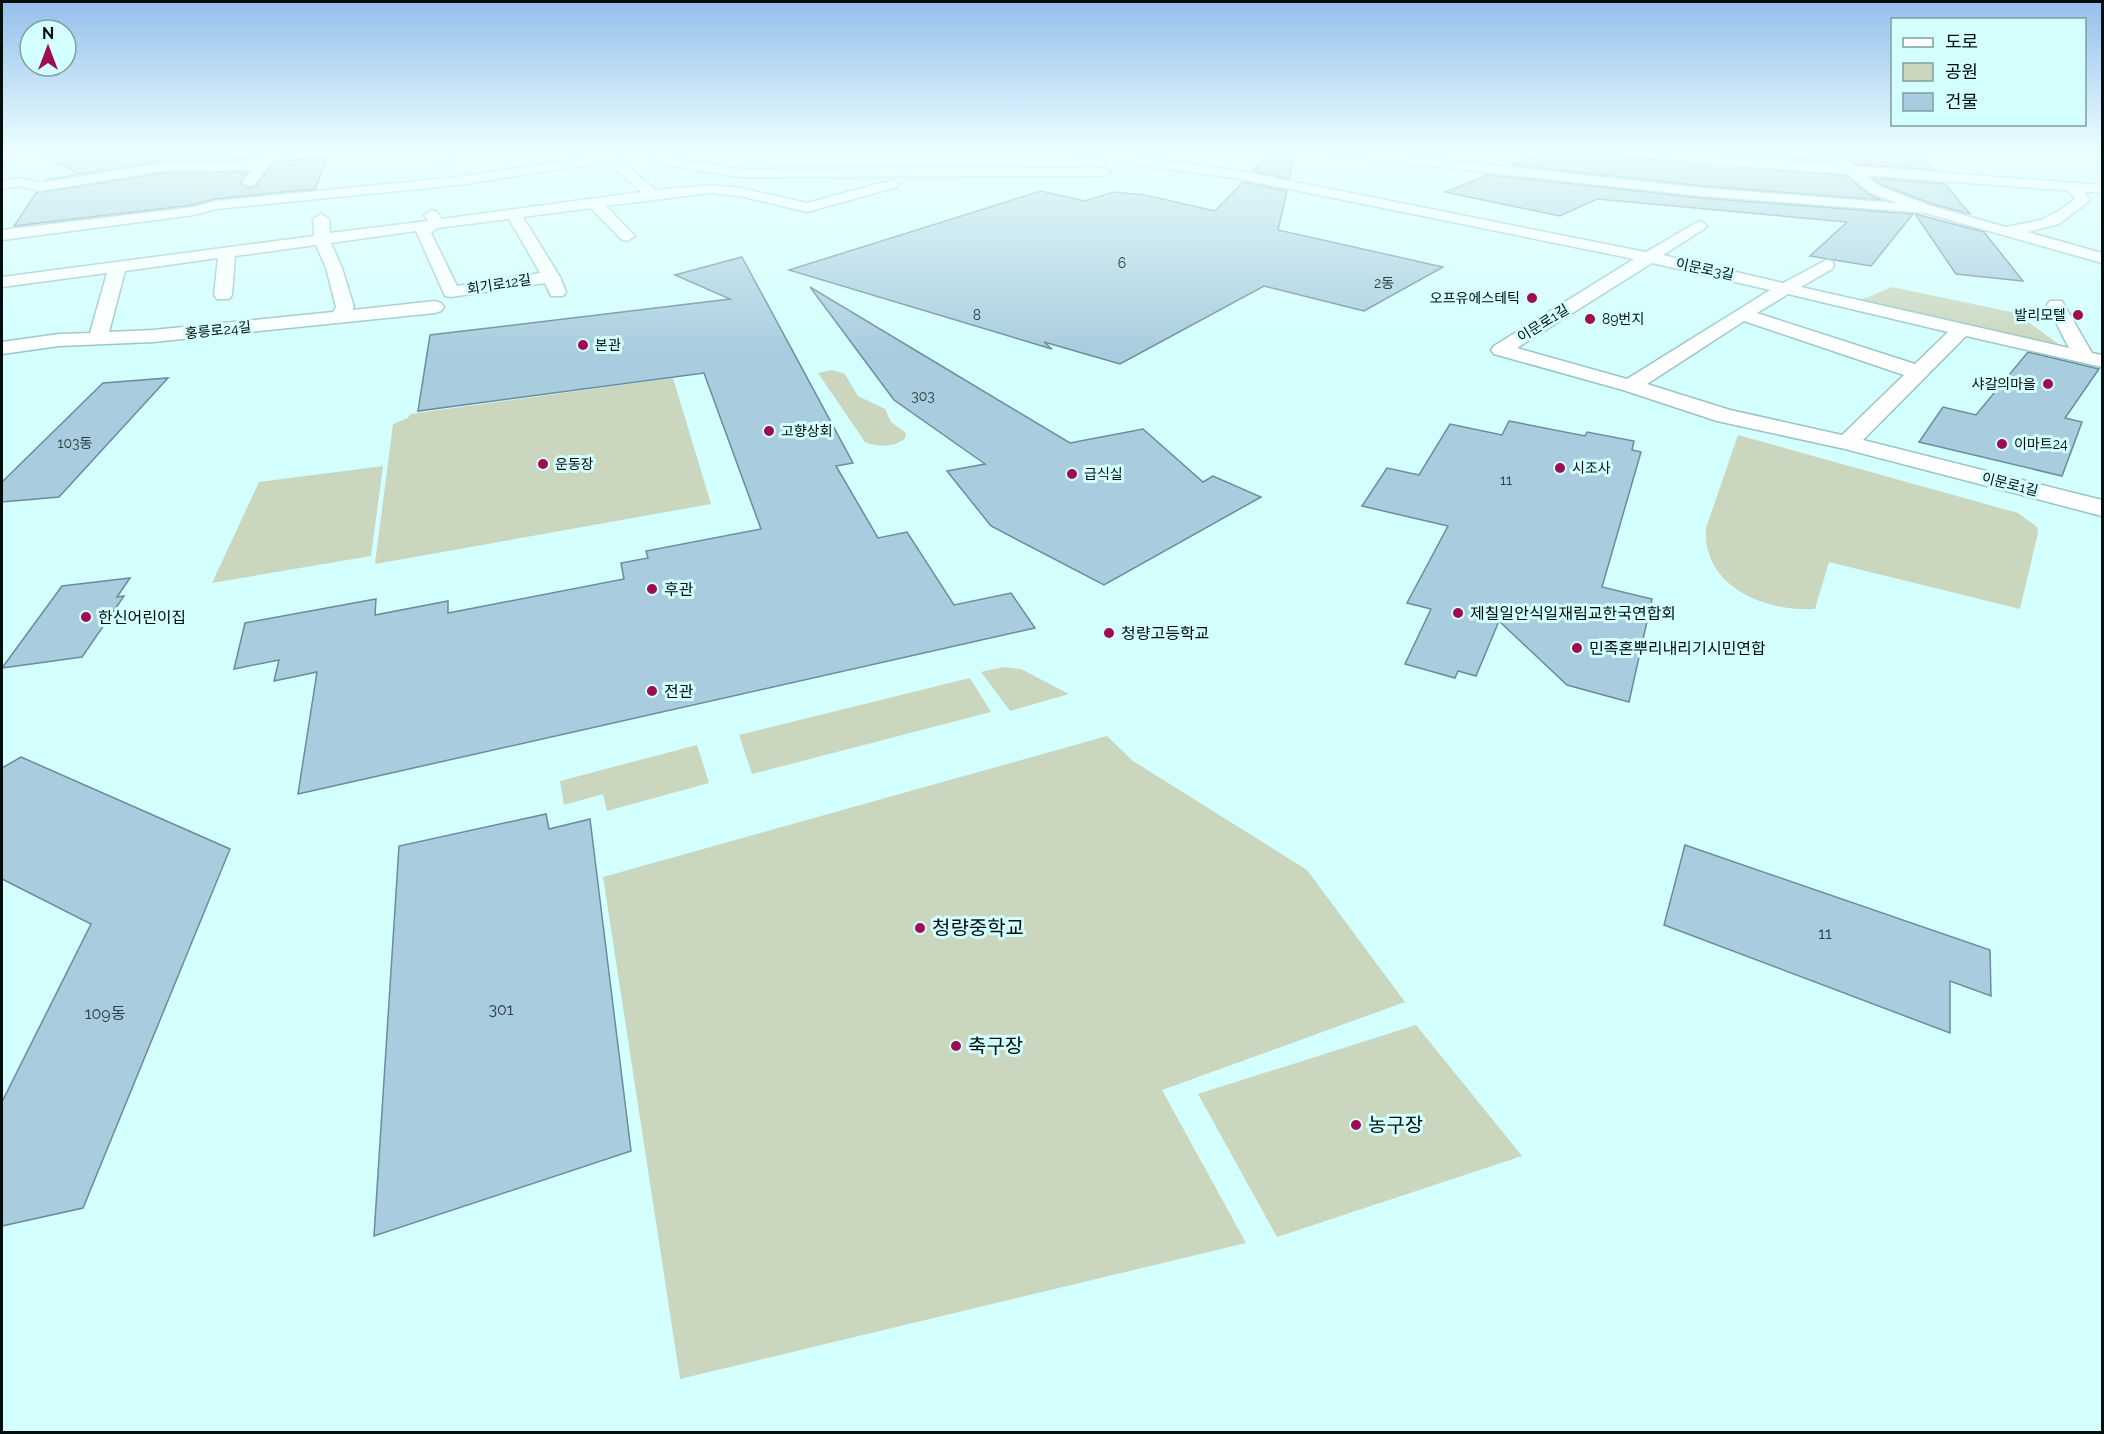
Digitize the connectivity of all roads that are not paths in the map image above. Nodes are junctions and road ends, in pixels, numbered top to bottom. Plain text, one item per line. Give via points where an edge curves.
1 (139, 218) edge
2 (192, 218) edge
3 (321, 218) edge
4 (434, 218) edge
5 (491, 218) edge
6 (515, 218) edge
7 (609, 218) edge
8 (1454, 218) edge
9 (1958, 218) edge
10 (2058, 218) edge
11 (431, 226) junction
12 (1699, 226) dead end
13 (2008, 232) junction
14 (2, 235) edge
15 (627, 236) dead end
16 (322, 240) junction
17 (227, 253) junction
18 (1648, 257) junction
19 (2103, 258) edge
20 (179, 259) junction
21 (1826, 265) dead end
22 (117, 267) junction
23 (2, 283) edge
24 (1787, 288) junction
25 (2056, 304) dead end
26 (435, 307) dead end
27 (221, 312) junction
28 (1742, 314) junction
29 (339, 318) junction
30 (1963, 328) junction
31 (98, 339) junction
32 (2, 348) edge
33 (2093, 358) edge
34 (1917, 372) junction
35 (1630, 386) junction
36 (1847, 443) junction
37 (2103, 508) edge

1 - 14 street
2 - 20 street
3 - 16 street
4 - 11 street, 회기로12길 via 436,222
5 - 11 street
6 - 11 street, 회기로12길 via 554,284 451,292 423,232
7 - 15 street
8 - 18 street, 이문로3길
9 - 13 street
10 - 13 street
11 - 16 street
12 - 18 street, 이문로1길
13 - 19 street
16 - 17 street
16 - 29 street via 345,308
17 - 20 street
17 - 27 street
18 - 24 street, 이문로3길
18 - 35 street, 이문로1길 via 1501,350
20 - 22 street
21 - 24 street
22 - 23 street
22 - 31 street
24 - 28 street
24 - 30 street, 이문로3길
25 - 33 street
26 - 29 street, 홍릉로24길
27 - 29 street, 홍릉로24길
27 - 31 street, 홍릉로24길
28 - 34 street
28 - 35 street
30 - 33 street, 이문로3길
30 - 34 street
31 - 32 street, 홍릉로24길
34 - 36 street
35 - 36 street, 이문로1길 via 1725,416
36 - 37 street, 이문로1길

